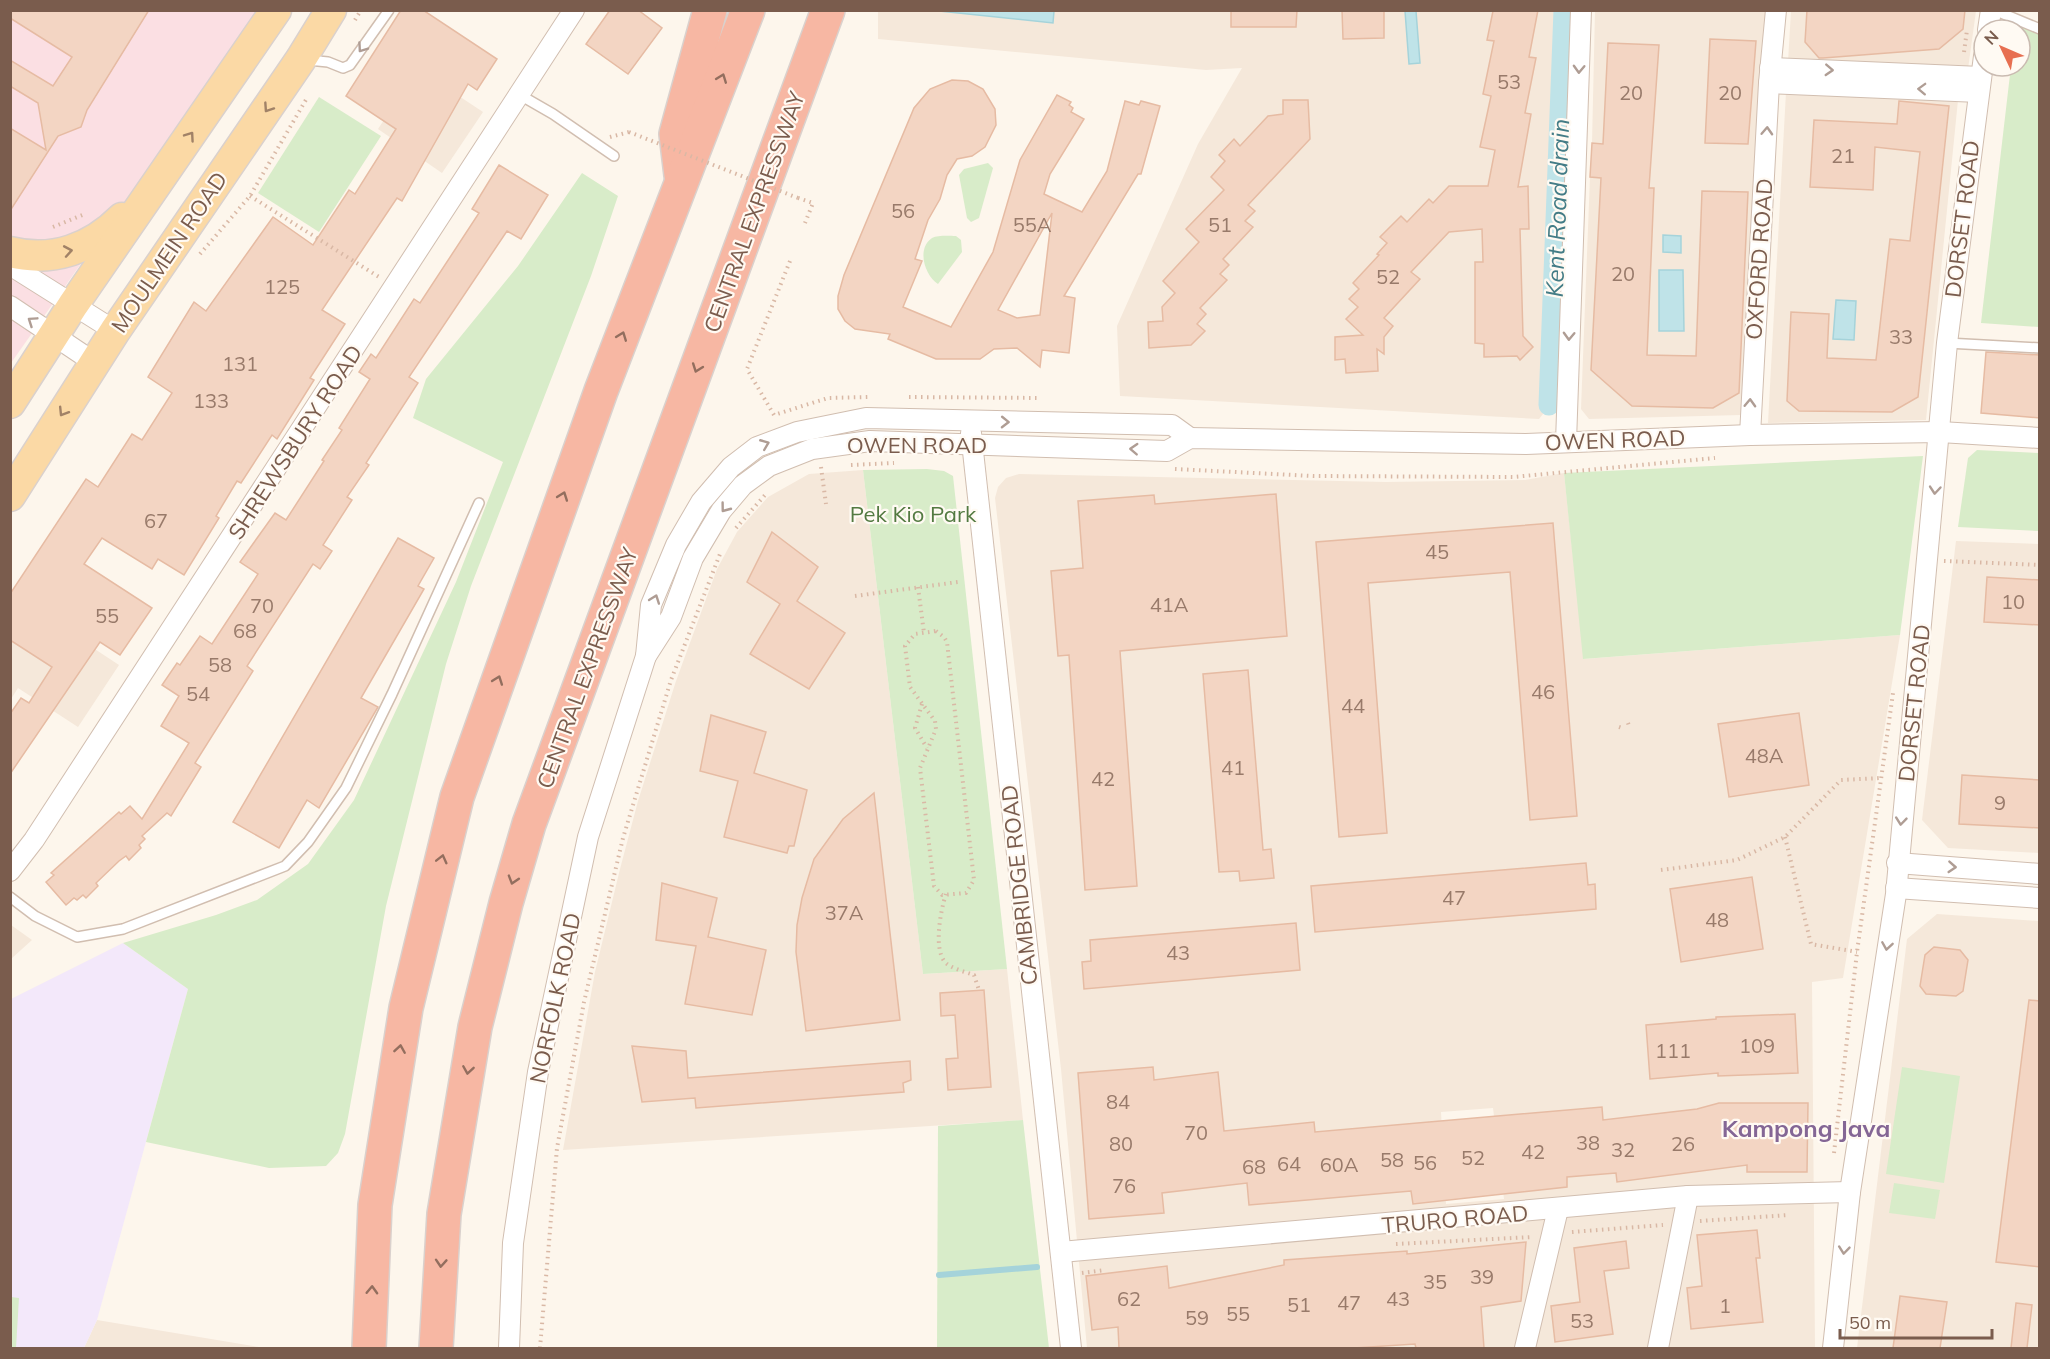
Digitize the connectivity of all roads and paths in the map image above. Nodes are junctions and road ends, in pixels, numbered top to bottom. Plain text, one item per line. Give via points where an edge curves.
1 (276, 10) edge
2 (331, 10) edge
3 (389, 10) edge
4 (574, 10) edge
5 (710, 10) edge
6 (748, 10) edge
7 (828, 10) edge
8 (847, 10) edge
9 (1581, 10) edge
10 (1776, 10) edge
11 (1992, 10) edge
12 (2040, 29) edge
13 (314, 61) junction
14 (1770, 75) junction
15 (1981, 78) edge
16 (1980, 84) junction
17 (520, 95) junction
18 (629, 132) dead end
19 (781, 140) junction
20 (614, 156) dead end
21 (681, 180) junction
22 (157, 184) junction
23 (95, 210) dead end
24 (805, 223) dead end
25 (49, 229) dead end
26 (10, 252) edge
27 (790, 261) dead end
28 (10, 265) edge
29 (394, 286) junction
30 (73, 305) junction
31 (10, 306) edge
32 (115, 331) junction
33 (54, 335) junction
34 (1947, 343) junction
35 (2040, 348) edge
36 (95, 363) junction
37 (876, 397) dead end
38 (905, 398) dead end
39 (1041, 398) dead end
40 (10, 404) edge
41 (969, 422) junction
42 (1940, 432) junction
43 (1750, 435) junction
44 (1190, 438) junction
45 (2040, 438) edge
46 (1566, 442) junction
47 (972, 444) junction
48 (1716, 458) dead end
49 (903, 463) dead end
50 (832, 466) dead end
51 (844, 466) dead end
52 (821, 467) junction
53 (1174, 468) dead end
54 (810, 470) dead end
55 (769, 490) dead end
56 (10, 496) edge
57 (479, 503) dead end
58 (826, 504) dead end
59 (733, 531) dead end
60 (722, 549) dead end
61 (1943, 561) dead end
62 (2040, 565) edge
63 (958, 582) dead end
64 (918, 587) junction
65 (855, 596) dead end
66 (924, 633) junction
67 (646, 656) junction
68 (922, 704) junction
69 (928, 748) junction
70 (1882, 768) dead end
71 (1881, 778) junction
72 (1785, 837) junction
73 (1898, 863) junction
74 (1661, 870) dead end
75 (10, 871) edge
76 (2040, 874) edge
77 (1896, 888) junction
78 (946, 894) junction
79 (10, 897) edge
80 (2040, 898) edge
81 (1857, 952) junction
82 (979, 990) dead end
83 (1834, 1146) dead end
84 (1850, 1192) junction
85 (1688, 1196) junction
86 (1558, 1209) junction
87 (1796, 1215) dead end
88 (1683, 1222) junction
89 (1551, 1236) junction
90 (1385, 1245) dead end
91 (1061, 1252) junction
92 (1117, 1268) dead end
93 (1082, 1273) dead end
94 (369, 1348) edge
95 (436, 1348) edge
96 (509, 1348) edge
97 (540, 1348) edge
98 (1071, 1348) edge
99 (1525, 1348) edge
100 (1658, 1348) edge
101 (1833, 1348) edge

22 -> 1 main road
2 - 13 main road, MOULMEIN ROAD
3 -> 13 lane via 350,65 343,68
4 - 17 street, SHREWSBURY ROAD
5 - 21 highway via 676,134
21 -> 6 highway
7 - 19 highway, CENTRAL EXPRESSWAY
8 - 19 highway via 805,114
9 -> 46 street
10 - 14 street, OXFORD ROAD
11 - 12 lane
13 - 29 path via 250,196
13 -> 32 main road, MOULMEIN ROAD
14 - 16 street
43 -> 14 street, OXFORD ROAD
15 - 16 street, DORSET ROAD
16 - 34 street, DORSET ROAD
17 - 20 lane
17 - 29 street, SHREWSBURY ROAD
18 - 24 path, bridge via 813,203
19 -> 95 highway, CENTRAL EXPRESSWAY via 533,813 506,903 475,1027 444,1214
94 -> 21 highway via 375,1205 406,1008 457,797 601,391
26 -> 22 main road via 75,251 108,232
22 - 30 main road
23 - 25 path
27 - 37 path via 747,369 774,414 828,398
28 - 30 street
29 - 75 street, SHREWSBURY ROAD via 197,592
30 - 32 street
30 - 33 main road
33 -> 31 street
32 - 36 main road, MOULMEIN ROAD
33 - 36 street
33 - 40 main road
34 - 35 lane
34 - 42 street, DORSET ROAD
36 -> 56 main road, MOULMEIN ROAD
38 - 39 path
41 -> 44 street, OWEN ROAD via 1172,425
41 - 47 street, CAMBRIDGE ROAD
67 -> 41 street, OWEN ROAD via 651,605 676,545 701,502 731,467 757,447 797,432 866,418
42 - 43 street, OWEN ROAD
42 - 45 street, OWEN ROAD
42 -> 73 street, DORSET ROAD
43 - 46 street, OWEN ROAD
44 - 46 street, OWEN ROAD
44 -> 47 street, OWEN ROAD via 1167,451
47 -> 67 street, OWEN ROAD via 870,441 812,449 769,466 743,485 721,512 693,558 671,617
47 - 91 street, CAMBRIDGE ROAD
48 - 53 path via 1513,477 1313,476
49 - 51 path
50 - 52 path
52 - 54 path
52 - 58 path
55 - 59 path
57 - 79 lane via 346,788 308,842 285,866 123,929 77,937 35,916
60 - 97 path via 671,680 623,838 584,1002 557,1148
61 - 62 path
63 - 64 path
64 - 65 path
64 - 66 path
66 - 68 path via 911,636 906,646 910,687
66 - 78 path via 940,633 947,642 974,880 966,893
67 - 96 street, NORFOLK ROAD via 588,837 538,1072 513,1244
68 - 69 path via 915,728
68 - 69 path via 935,721
69 - 78 path via 920,768 933,886
70 - 71 path
71 - 72 path via 1841,780
71 - 81 path
72 - 74 path via 1737,860
72 - 81 path via 1811,944
73 -> 76 street
73 - 77 street, DORSET ROAD
77 - 80 street
77 -> 84 street, DORSET ROAD
78 - 82 path via 938,921 942,958 974,975
81 - 83 path
84 - 85 street, TRURO ROAD
84 -> 101 street, DORSET ROAD
85 - 86 street, TRURO ROAD
85 - 88 street
86 - 89 street
86 - 91 street, TRURO ROAD
87 - 88 path
88 - 89 path
88 - 100 street
89 - 90 path
89 - 99 street
91 - 98 street, CAMBRIDGE ROAD
92 - 93 path

